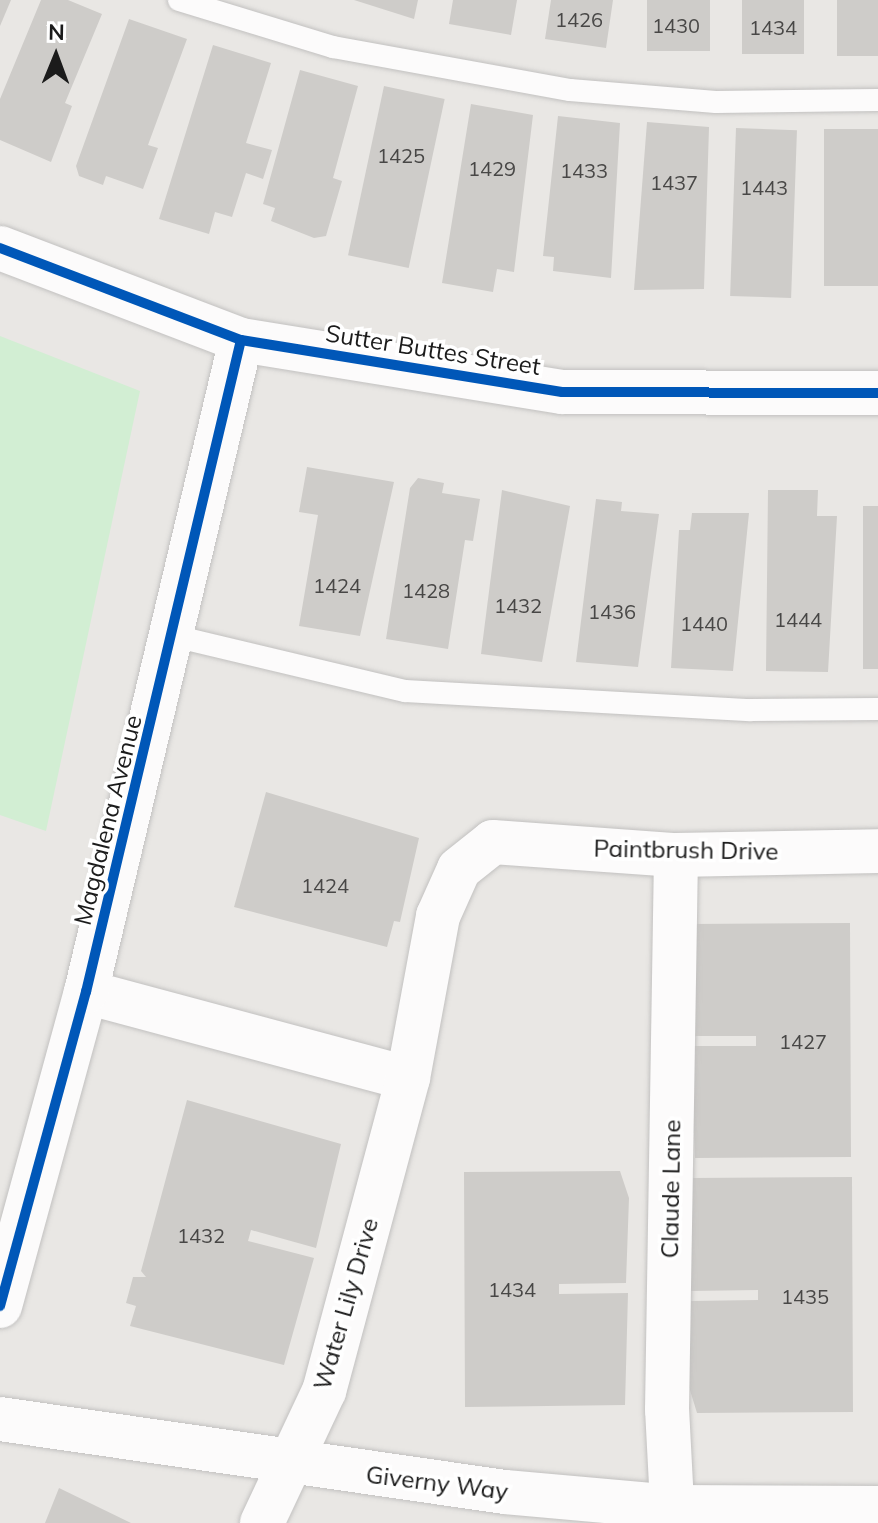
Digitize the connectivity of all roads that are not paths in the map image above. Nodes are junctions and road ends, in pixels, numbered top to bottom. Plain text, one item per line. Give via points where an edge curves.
1 (179, 0) edge
2 (878, 100) edge
3 (0, 248) edge
4 (241, 340) junction
5 (878, 393) edge
6 (174, 636) junction
7 (878, 709) edge
8 (493, 842) joint
9 (878, 851) edge
10 (676, 855) junction
11 (86, 992) junction
12 (408, 1078) junction
13 (0, 1306) edge
14 (0, 1419) edge
15 (288, 1465) junction
16 (878, 1508) edge
17 (673, 1515) edge
18 (262, 1523) edge

1 - 2 lane via 333,47 570,90 716,102
3 - 4 street, Sutter Buttes Street
4 - 5 street, Sutter Buttes Street via 562,392
4 - 6 street, Magdalena Avenue
6 - 7 lane via 405,691 750,710
6 - 11 street, Magdalena Avenue
8 - 10 street, Paintbrush Drive
8 - 12 street, Water Lily Drive via 459,869 438,916
9 - 10 street, Paintbrush Drive
10 - 17 street, Claude Lane via 667,1410
11 - 12 street
11 - 13 street, Magdalena Avenue
12 - 15 street, Water Lily Drive via 324,1391
14 - 15 street, Giverny Way
15 - 17 street, Giverny Way
15 - 18 street, Water Lily Drive
16 - 17 street, Giverny Way

